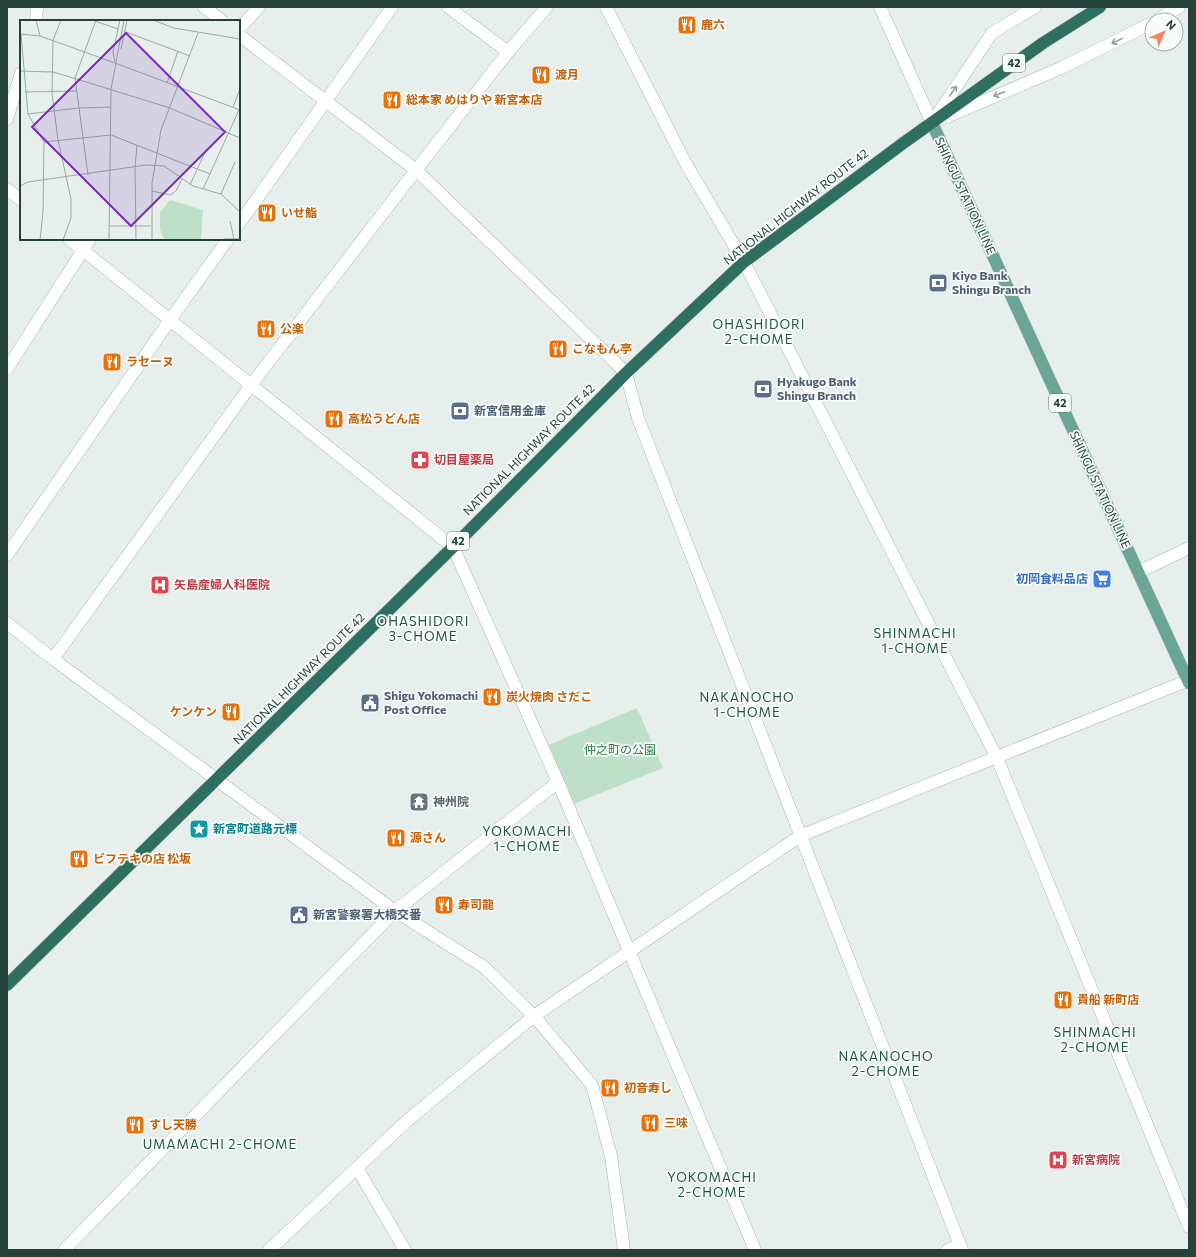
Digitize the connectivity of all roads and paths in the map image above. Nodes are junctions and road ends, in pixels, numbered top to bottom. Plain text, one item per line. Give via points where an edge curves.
1 (37, 7) edge
2 (204, 7) edge
3 (259, 7) edge
4 (392, 7) edge
5 (448, 7) edge
6 (547, 7) edge
7 (606, 7) edge
8 (880, 7) edge
9 (1035, 7) edge
10 (1100, 7) edge
11 (36, 20) edge
12 (221, 20) edge
13 (1144, 27) edge
14 (240, 28) edge
15 (240, 36) edge
16 (508, 52) junction
17 (20, 76) edge
18 (326, 101) junction
19 (7, 119) edge
20 (932, 123) junction
21 (416, 170) junction
22 (7, 189) edge
23 (20, 199) edge
24 (240, 223) edge
25 (70, 240) edge
26 (89, 240) edge
27 (227, 240) edge
28 (82, 249) junction
29 (744, 262) junction
30 (170, 320) junction
31 (7, 369) edge
32 (626, 373) junction
33 (252, 385) junction
34 (453, 547) junction
35 (1189, 548) edge
36 (7, 555) edge
37 (1138, 572) junction
38 (7, 623) edge
39 (53, 659) junction
40 (1189, 681) edge
41 (997, 758) junction
42 (217, 780) junction
43 (558, 782) junction
44 (800, 836) junction
45 (395, 911) junction
46 (628, 951) junction
47 (7, 985) edge
48 (534, 1016) junction
49 (357, 1168) junction
50 (1189, 1227) edge
51 (961, 1248) edge
52 (64, 1250) edge
53 (269, 1250) edge
54 (405, 1250) edge
55 (624, 1250) edge
56 (755, 1250) edge
57 (948, 1250) edge

1 - 11 street
2 - 12 street
3 - 14 street
4 - 18 street
5 - 16 street
6 - 16 street
7 - 29 street via 686,164
8 - 20 street
20 -> 9 street via 992,33
10 - 20 highway, NATIONAL HIGHWAY ROUTE 42 / 42 via 1043,43
13 -> 20 street via 1061,68
15 - 18 street
16 - 21 street
17 - 19 street
18 - 21 street
18 - 24 street
20 - 29 highway, NATIONAL HIGHWAY ROUTE 42 / 42
20 - 37 main road, SHINGU STATION LINE / 42
21 - 32 street
21 - 33 street
22 - 23 street
25 - 28 street
26 - 28 street
27 - 30 street
28 - 30 street
28 - 31 street
29 - 32 highway, NATIONAL HIGHWAY ROUTE 42 / 42
29 - 41 street
30 - 33 street
30 - 36 street
32 - 34 highway, NATIONAL HIGHWAY ROUTE 42 / 42
32 - 44 street via 638,418
33 - 34 street
33 - 39 street
34 - 42 highway, NATIONAL HIGHWAY ROUTE 42 / 42
34 - 43 street
35 - 37 street
37 - 40 main road, SHINGU STATION LINE / 42
38 - 39 street
39 - 42 street
40 - 41 street
41 - 44 street
41 - 50 street
42 - 45 street
42 - 47 highway, NATIONAL HIGHWAY ROUTE 42 / 42
43 - 45 street
43 - 46 street
44 - 46 street
44 - 51 street
45 - 48 street via 484,967
45 - 52 street
46 - 48 street
46 - 56 street
48 - 49 street via 408,1120
48 - 55 street via 592,1085 611,1156
49 - 53 street
49 - 54 street
51 - 57 street

